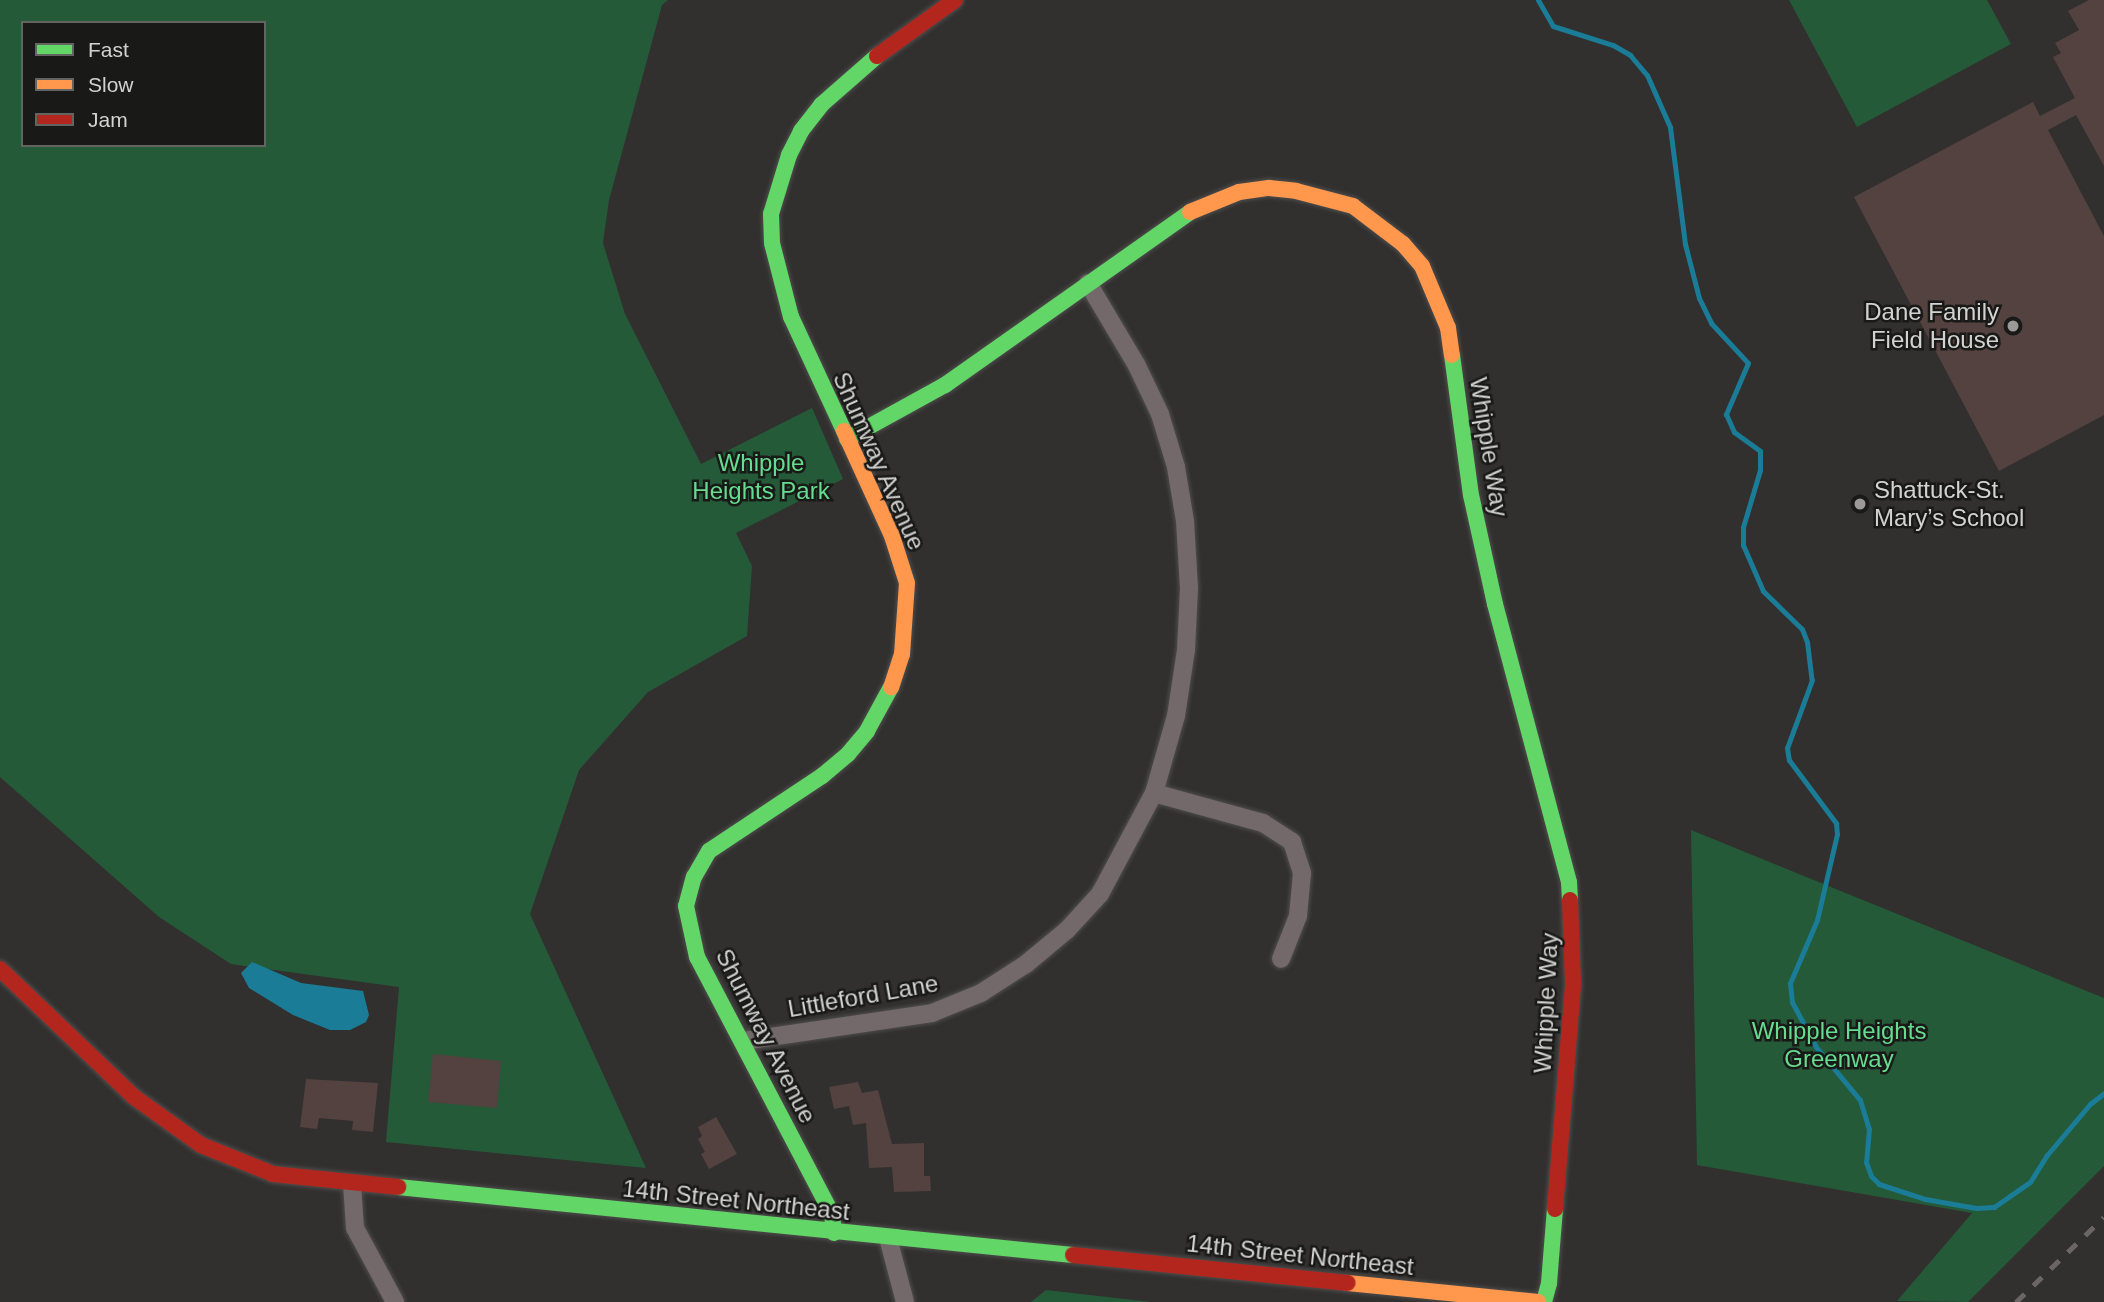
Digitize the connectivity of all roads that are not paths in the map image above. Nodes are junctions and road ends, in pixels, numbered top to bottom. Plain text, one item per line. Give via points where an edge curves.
1 (956, 0) edge
2 (1088, 283) junction
3 (847, 439) junction
4 (1154, 793) junction
5 (1281, 960) dead end
6 (0, 969) edge
7 (743, 1041) junction
8 (352, 1184) junction
9 (834, 1233) junction
10 (888, 1238) junction
11 (395, 1302) edge
12 (905, 1302) edge
13 (1538, 1302) edge
14 (1544, 1302) edge

1 - 3 street, Shumway Avenue via 878,55 821,105 801,131 778,185 771,214 780,277 791,317
2 - 3 street, Whipple Way via 944,385
2 - 4 street, Littleford Lane via 1160,414 1176,467 1185,522 1186,650 1176,716
2 - 14 street, Whipple Way via 1181,215 1221,197 1269,188 1330,197 1353,206 1404,244 1437,296 1448,328 1471,495 1495,604 1569,882 1573,983
3 - 7 street, Shumway Avenue via 892,536 906,583 902,654 880,709 848,754 822,776 724,838 709,851 694,877 686,906 697,957
4 - 5 street via 1263,823 1292,842 1302,873 1298,916
4 - 7 street, Littleford Lane via 1100,894 1067,930 981,993 932,1013
6 - 8 street, 14th Street Northeast via 134,1097 201,1145 273,1174
7 - 9 street, Shumway Avenue via 832,1214
8 - 9 street, 14th Street Northeast
8 - 11 street via 355,1228
9 - 10 street, 14th Street Northeast
10 - 12 street
10 - 13 street, 14th Street Northeast

